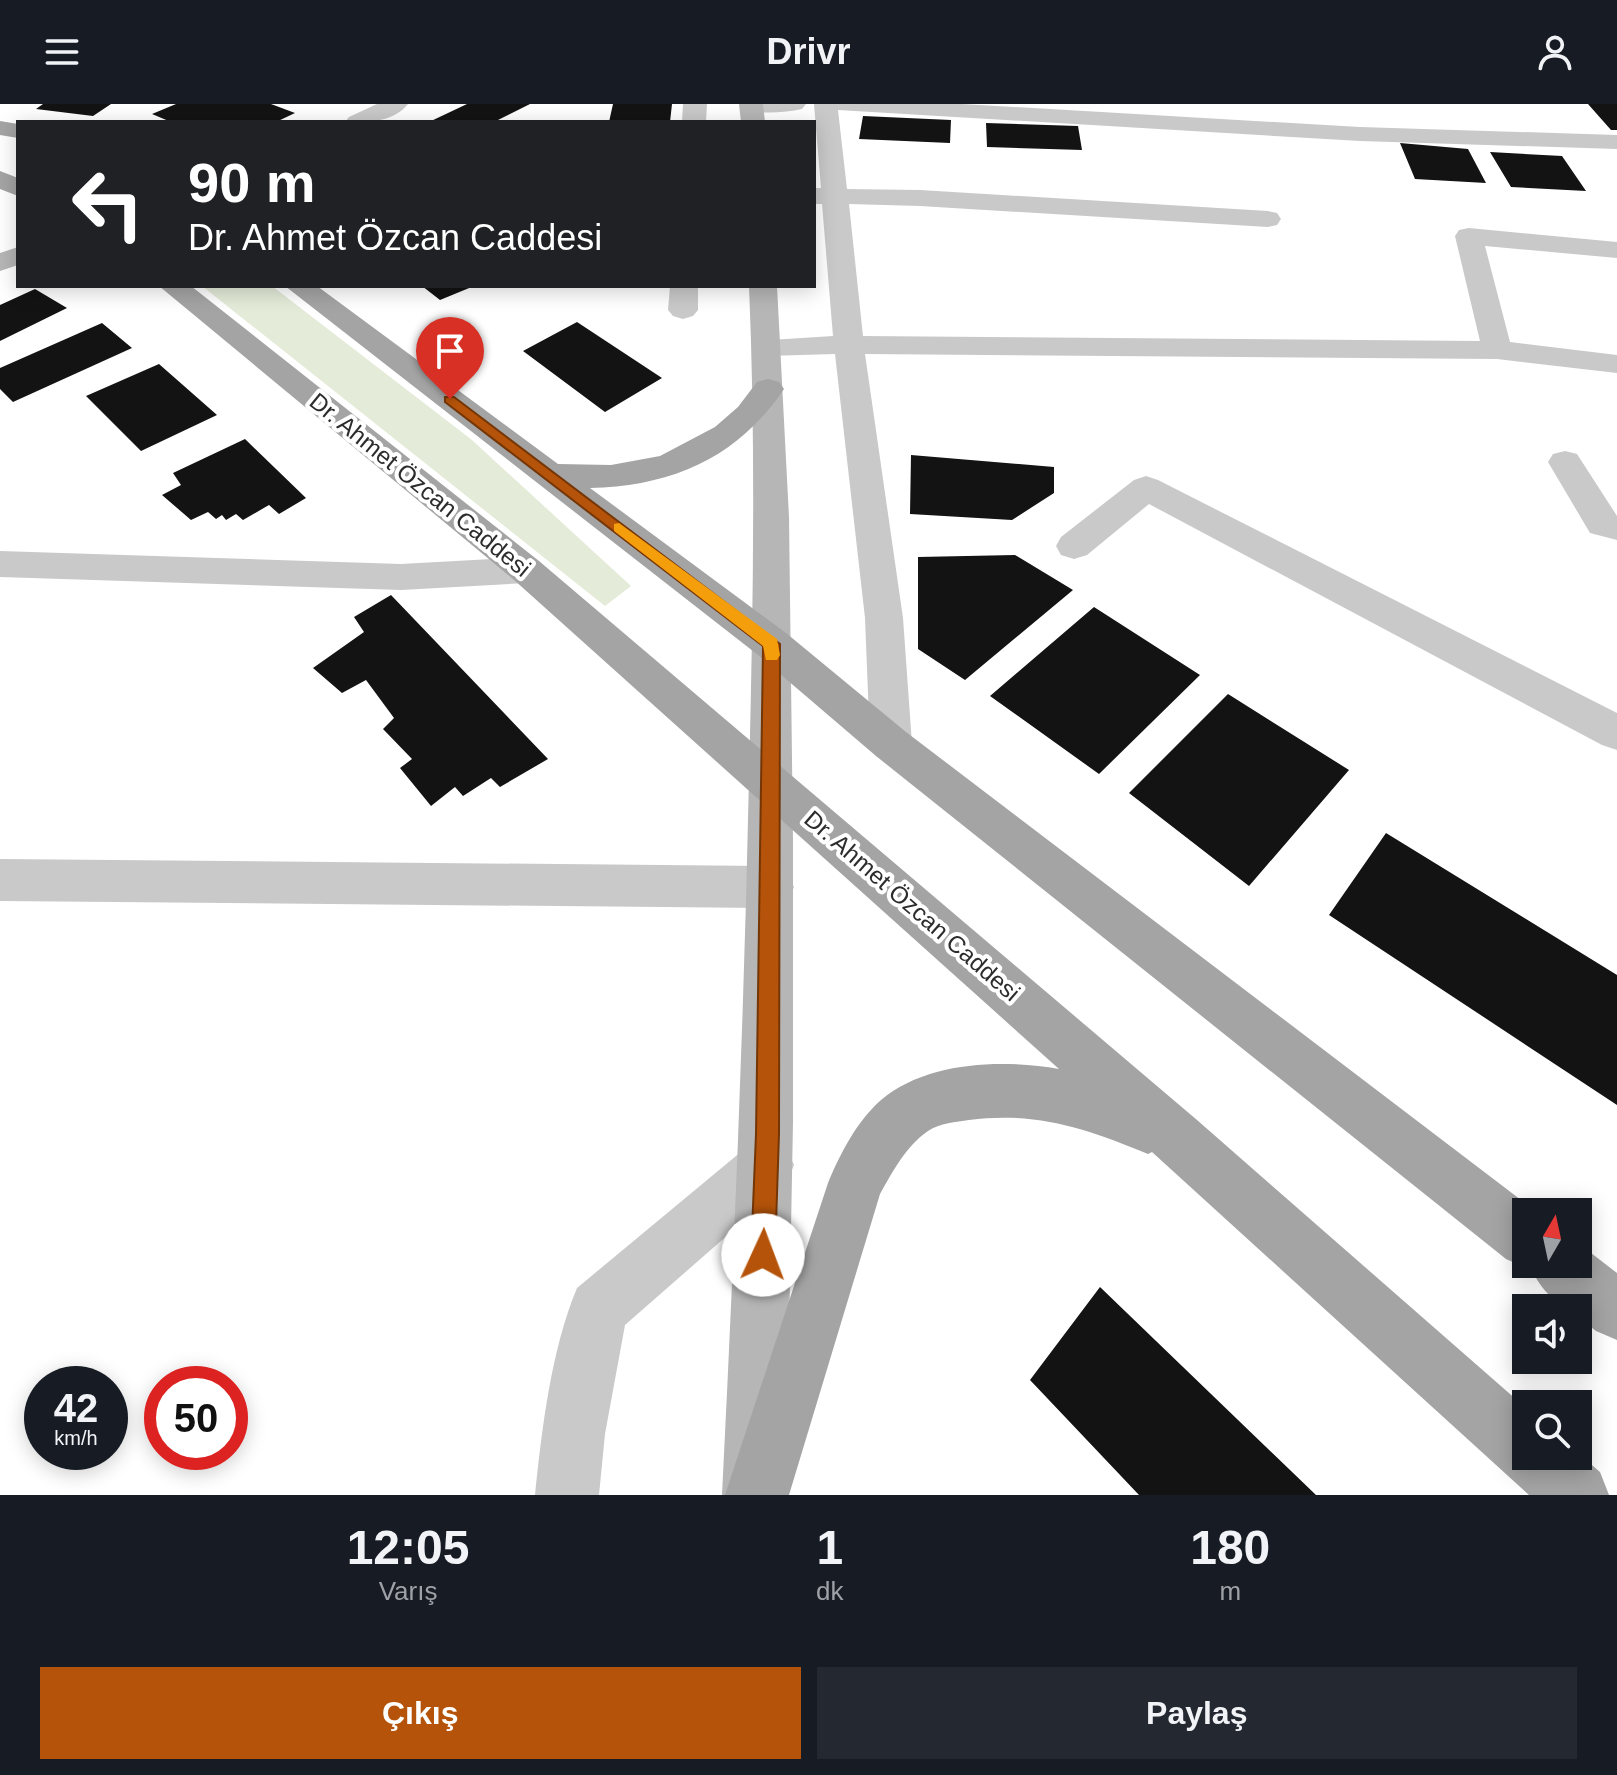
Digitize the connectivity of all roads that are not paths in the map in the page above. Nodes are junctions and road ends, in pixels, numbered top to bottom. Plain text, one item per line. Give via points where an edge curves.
1 (396, 104) edge
2 (794, 104) edge
3 (826, 104) edge
4 (841, 104) edge
5 (752, 110) edge
6 (361, 120) edge
7 (1617, 142) edge
8 (824, 196) edge
9 (1268, 219) dead end
10 (1617, 250) edge
11 (175, 288) edge
12 (302, 288) edge
13 (763, 288) edge
14 (849, 345) junction
15 (767, 347) junction
16 (1497, 350) junction
17 (1617, 364) edge
18 (768, 389) junction
19 (1565, 462) dead end
20 (550, 475) junction
21 (1617, 528) edge
22 (1074, 546) dead end
23 (0, 564) edge
24 (526, 570) junction
25 (772, 644) junction
26 (1617, 733) edge
27 (891, 744) junction
28 (771, 783) junction
29 (0, 880) edge
30 (771, 887) junction
31 (1178, 1139) junction
32 (767, 1165) junction
33 (1512, 1228) edge
34 (1576, 1278) edge
35 (1617, 1310) edge
36 (1512, 1437) edge
37 (1549, 1470) edge
38 (567, 1495) edge
39 (755, 1495) edge
40 (1577, 1495) edge

1 - 6 street
2 - 5 street
3 - 8 street
4 - 7 street via 1360,134
8 - 9 street
8 - 14 street
10 - 16 street via 1469,236
11 - 24 main road, Dr. Ahmet Özcan Caddesi
12 - 20 main road
13 - 15 main road
14 - 15 street
14 - 16 street
14 - 27 street via 884,618
15 - 18 main road
16 - 17 street
18 - 20 main road via 732,432 678,461 614,478
18 - 25 main road
19 - 21 street via 1603,524
20 - 25 main road
22 - 26 street via 1146,488
23 - 24 street via 401,577
24 - 28 main road, Dr. Ahmet Özcan Caddesi
25 - 27 main road
25 - 28 main road
27 - 33 main road
28 - 30 main road
28 - 31 main road, Dr. Ahmet Özcan Caddesi
29 - 30 street
30 - 32 main road
31 - 36 main road, Dr. Ahmet Özcan Caddesi
31 - 39 main road via 1104,1108 1041,1090 991,1089 911,1110 883,1138 856,1183
32 - 38 street via 598,1309 573,1434
32 - 39 main road
34 - 35 main road
37 - 40 main road

